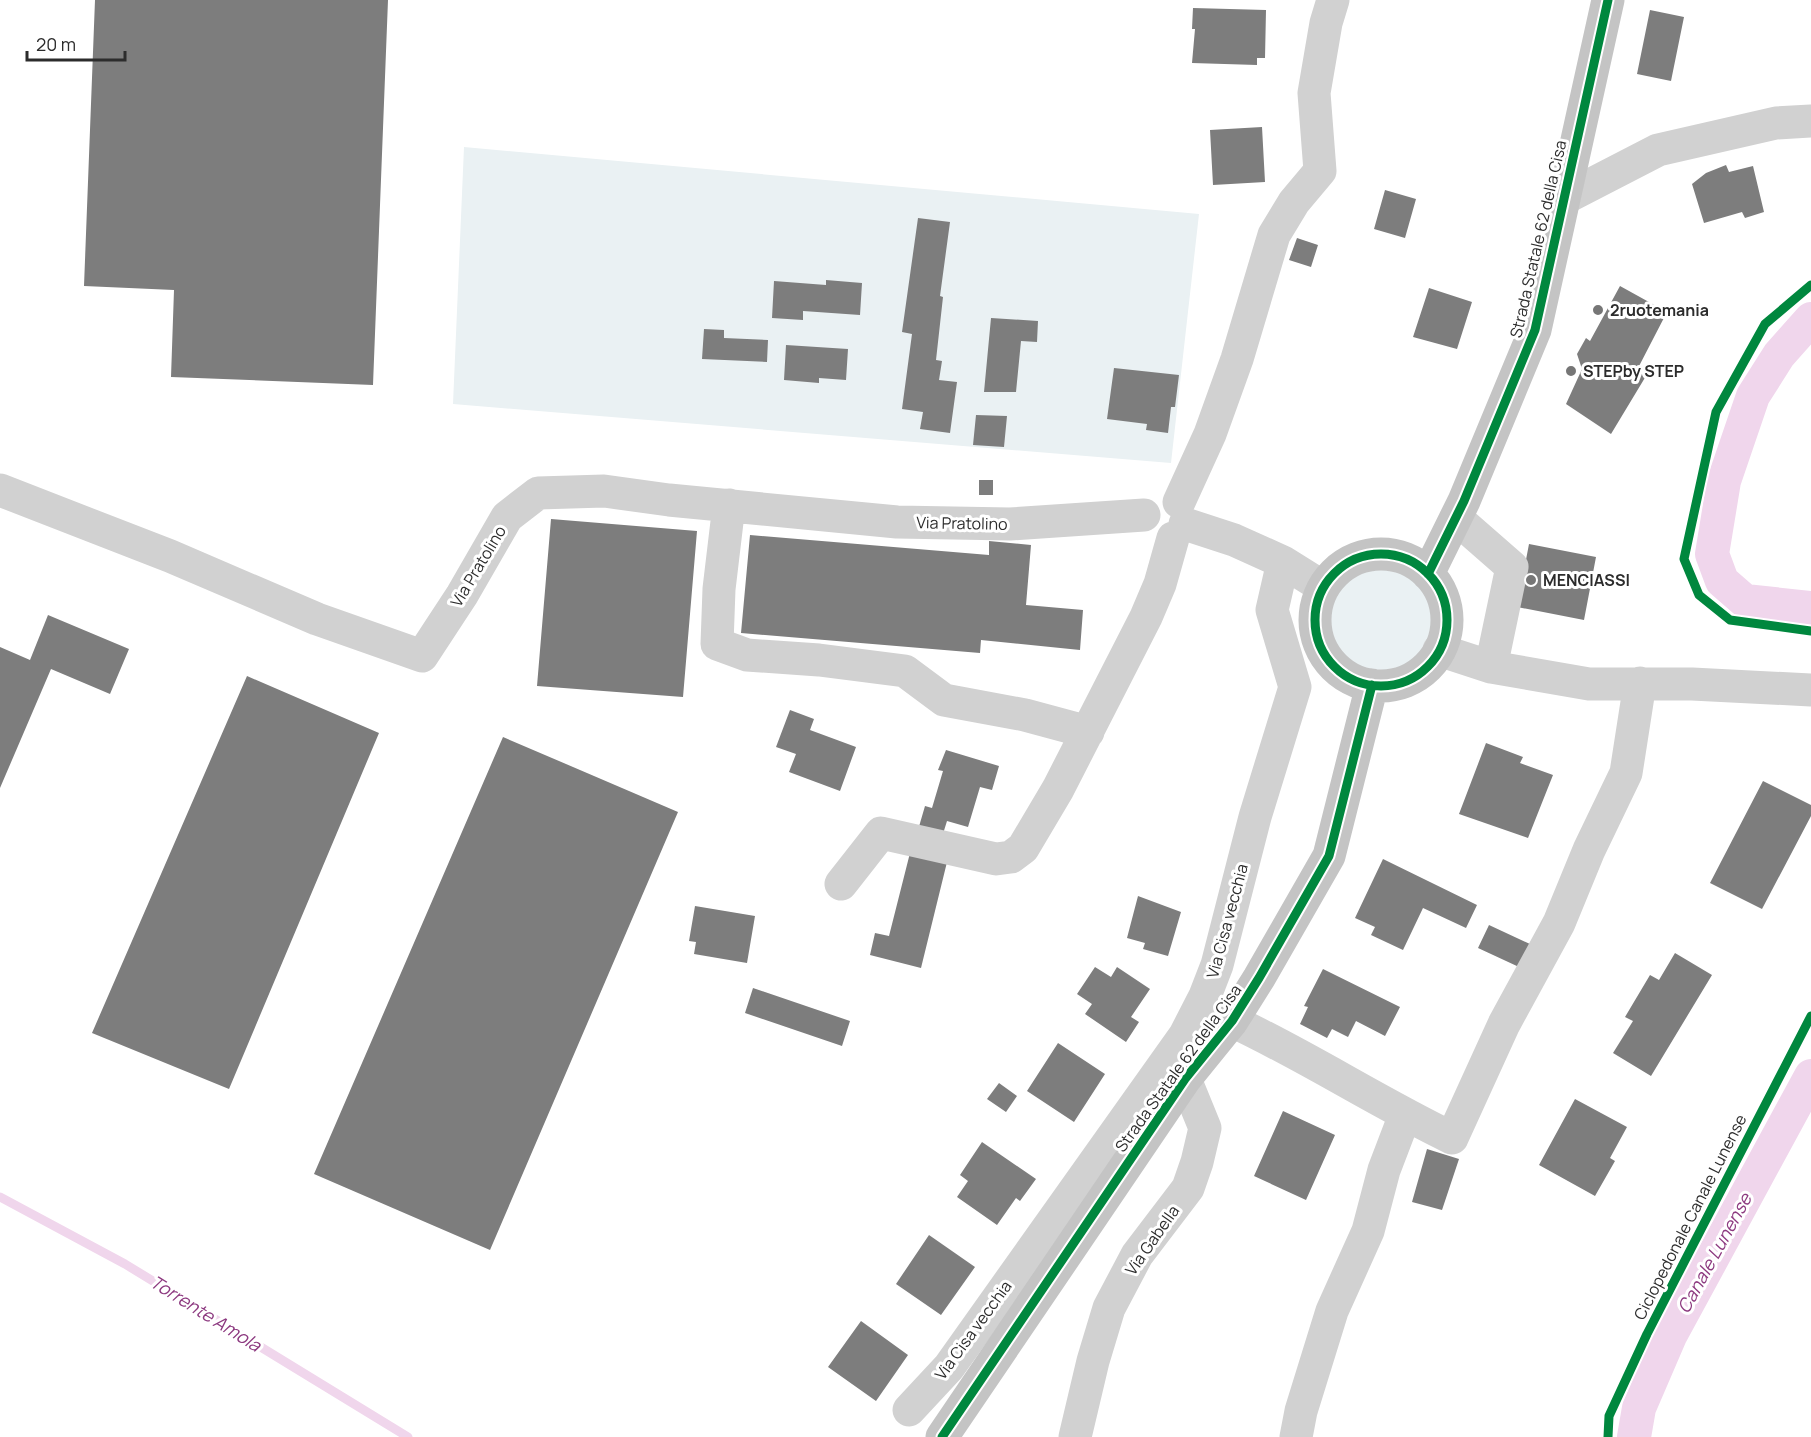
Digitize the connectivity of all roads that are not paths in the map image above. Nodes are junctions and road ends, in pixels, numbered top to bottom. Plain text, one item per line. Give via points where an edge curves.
1 (1333, 0) edge
2 (1608, 0) edge
3 (1811, 121) edge
4 (1564, 198) junction
5 (0, 490) edge
6 (729, 505) junction
7 (1456, 518) junction
8 (1179, 521) junction
9 (1283, 562) junction
10 (1428, 574) junction
11 (1323, 587) junction
12 (1439, 650) junction
13 (1491, 667) junction
14 (1640, 683) junction
15 (1372, 685) junction
16 (1811, 690) edge
17 (1088, 732) junction
18 (841, 884) dead end
19 (1232, 1021) junction
20 (1185, 1079) junction
21 (1405, 1115) junction
22 (909, 1410) dead end
23 (942, 1437) edge
24 (1075, 1437) edge
25 (1296, 1437) edge

1 - 8 street via 1314,93 1320,171 1294,202 1274,235 1237,359
2 - 4 main road, Strada Statale 62 della Cisa
3 - 4 street via 1776,123 1658,150
4 - 7 main road, Strada Statale 62 della Cisa via 1535,330
5 - 6 street, Via Pratolino via 170,556 316,619 422,656 507,517 538,493 604,491
6 - 8 street, Via Pratolino via 897,522 1010,524 1144,515 1152,535 1166,540
6 - 17 street via 718,589 717,644 747,655 905,671 944,700
7 - 10 main road, Strada Statale 62 della Cisa
7 - 13 street via 1512,567
8 - 9 street
8 - 17 street via 1146,618
9 - 11 street
9 - 22 street, Via Cisa vecchia via 1272,610 1295,687 1205,996 1172,1054 949,1367
10 - 11 main road via 1412,561 1372,554 1336,571
10 - 12 main road via 1440,591 1446,610 1446,631
11 - 15 main road via 1315,622 1326,657 1339,671
12 - 13 street
12 - 15 main road via 1430,664 1404,682
13 - 14 street via 1589,684
14 - 16 street
14 - 21 street via 1626,773 1559,923 1504,1024 1452,1138
15 - 19 main road, Strada Statale 62 della Cisa via 1329,856
17 - 18 street via 1023,848 1011,857 996,859 881,833
19 - 20 main road, Strada Statale 62 della Cisa
19 - 21 street via 1280,1043
20 - 23 main road, Strada Statale 62 della Cisa
20 - 24 street, Via Gabella via 1204,1128 1197,1162 1188,1188 1137,1255 1109,1308
21 - 25 street via 1384,1170 1368,1231 1332,1311

